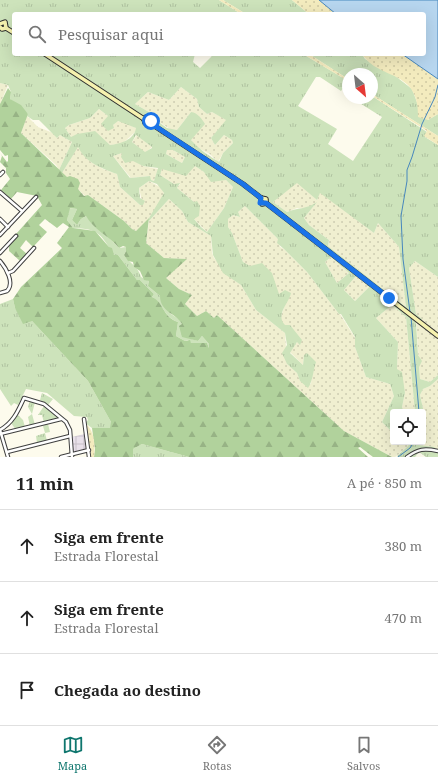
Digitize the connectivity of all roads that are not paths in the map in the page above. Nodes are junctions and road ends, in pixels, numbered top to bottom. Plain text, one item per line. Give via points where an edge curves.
1 (0, 24) edge
2 (0, 27) edge
3 (6, 28) junction
4 (12, 32) edge
5 (48, 56) edge
6 (3, 172) dead end
7 (0, 175) edge
8 (0, 192) edge
9 (36, 197) dead end
10 (22, 211) junction
11 (0, 219) edge
12 (8, 227) junction
13 (0, 235) edge
14 (16, 236) dead end
15 (34, 248) dead end
16 (0, 253) edge
17 (0, 261) edge
18 (8, 273) junction
19 (0, 294) edge
20 (438, 336) edge
21 (84, 419) dead end
22 (61, 420) junction
23 (0, 430) edge
24 (1, 434) edge
25 (70, 436) junction
26 (89, 450) junction
27 (7, 452) junction
28 (438, 452) edge
29 (72, 456) edge
30 (8, 457) edge
31 (61, 457) edge
32 (89, 457) edge
33 (407, 457) edge

1 - 3 main road via 5,22
2 - 3 main road
3 - 4 main road
5 - 20 main road via 144,119 145,123 150,123 261,198 266,198 266,203
6 - 7 street
8 - 10 street
9 - 10 street
10 - 12 street
11 - 12 street
12 - 13 street
14 - 16 street
15 - 18 street via 13,271
17 - 18 street
18 - 19 street via 10,288
21 - 26 street
22 - 23 street via 44,404 25,398 17,414
22 - 24 street
22 - 25 street via 69,426
23 - 24 street
24 - 27 street
25 - 27 street
25 - 29 street
26 - 29 street
26 - 32 street
27 - 30 street
28 - 33 street via 422,449
29 - 31 street

